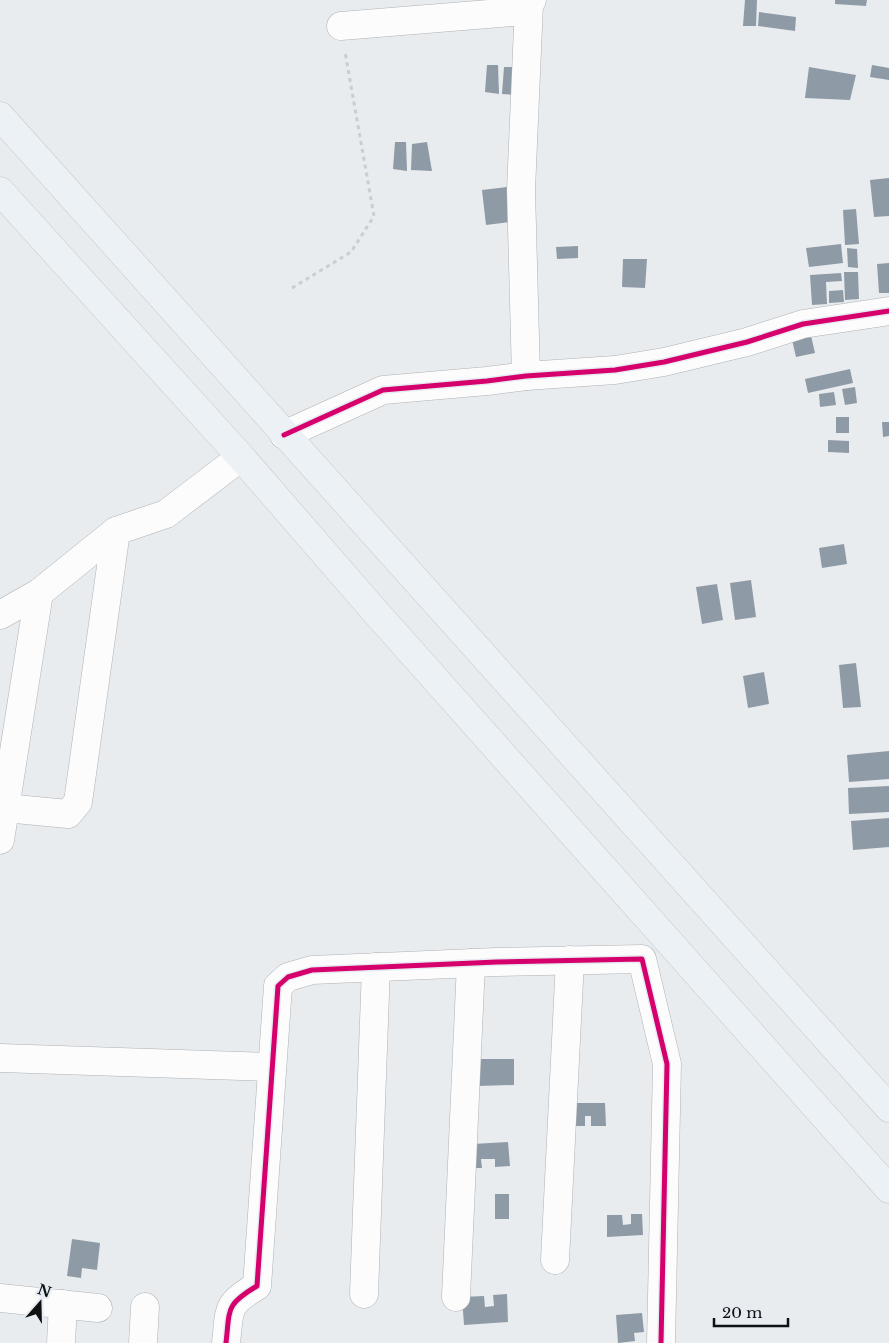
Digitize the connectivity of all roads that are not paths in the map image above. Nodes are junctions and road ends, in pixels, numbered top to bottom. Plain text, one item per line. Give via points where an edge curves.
1 (531, 2) edge
2 (441, 9) edge
3 (341, 26) road end
4 (0, 116) edge
5 (0, 191) edge
6 (889, 311) edge
7 (526, 376) junction
8 (284, 435) junction
9 (241, 457) junction
10 (116, 531) junction
11 (39, 594) junction
12 (0, 615) edge
13 (5, 808) junction
14 (0, 840) edge
15 (570, 960) junction
16 (471, 963) junction
17 (376, 968) junction
18 (0, 1058) edge
19 (272, 1067) junction
20 (889, 1108) edge
21 (889, 1189) edge
22 (555, 1260) dead end
23 (364, 1294) dead end
24 (456, 1297) dead end
25 (0, 1298) edge
26 (63, 1304) junction
27 (145, 1307) dead end
28 (98, 1308) dead end
29 (61, 1343) edge
30 (143, 1343) edge
31 (226, 1343) edge
32 (661, 1343) edge

1 - 2 street via 513,12
1 - 7 street via 521,190
2 - 3 street
4 - 8 main road
5 - 9 main road
6 - 7 street via 785,328 747,342 664,362 615,370
7 - 8 street via 383,390
8 - 20 main road
9 - 10 street via 166,514
9 - 21 main road
10 - 11 street
10 - 13 street via 78,802 68,814
11 - 12 street
11 - 13 street
13 - 14 street
15 - 16 street
15 - 22 street
15 - 32 street via 642,959 667,1064
16 - 17 street
16 - 24 street
17 - 19 street via 312,970 288,977 278,986
17 - 23 street
18 - 19 street
19 - 31 street via 257,1286 230,1308
25 - 26 street
26 - 28 street
26 - 29 street
27 - 30 street

